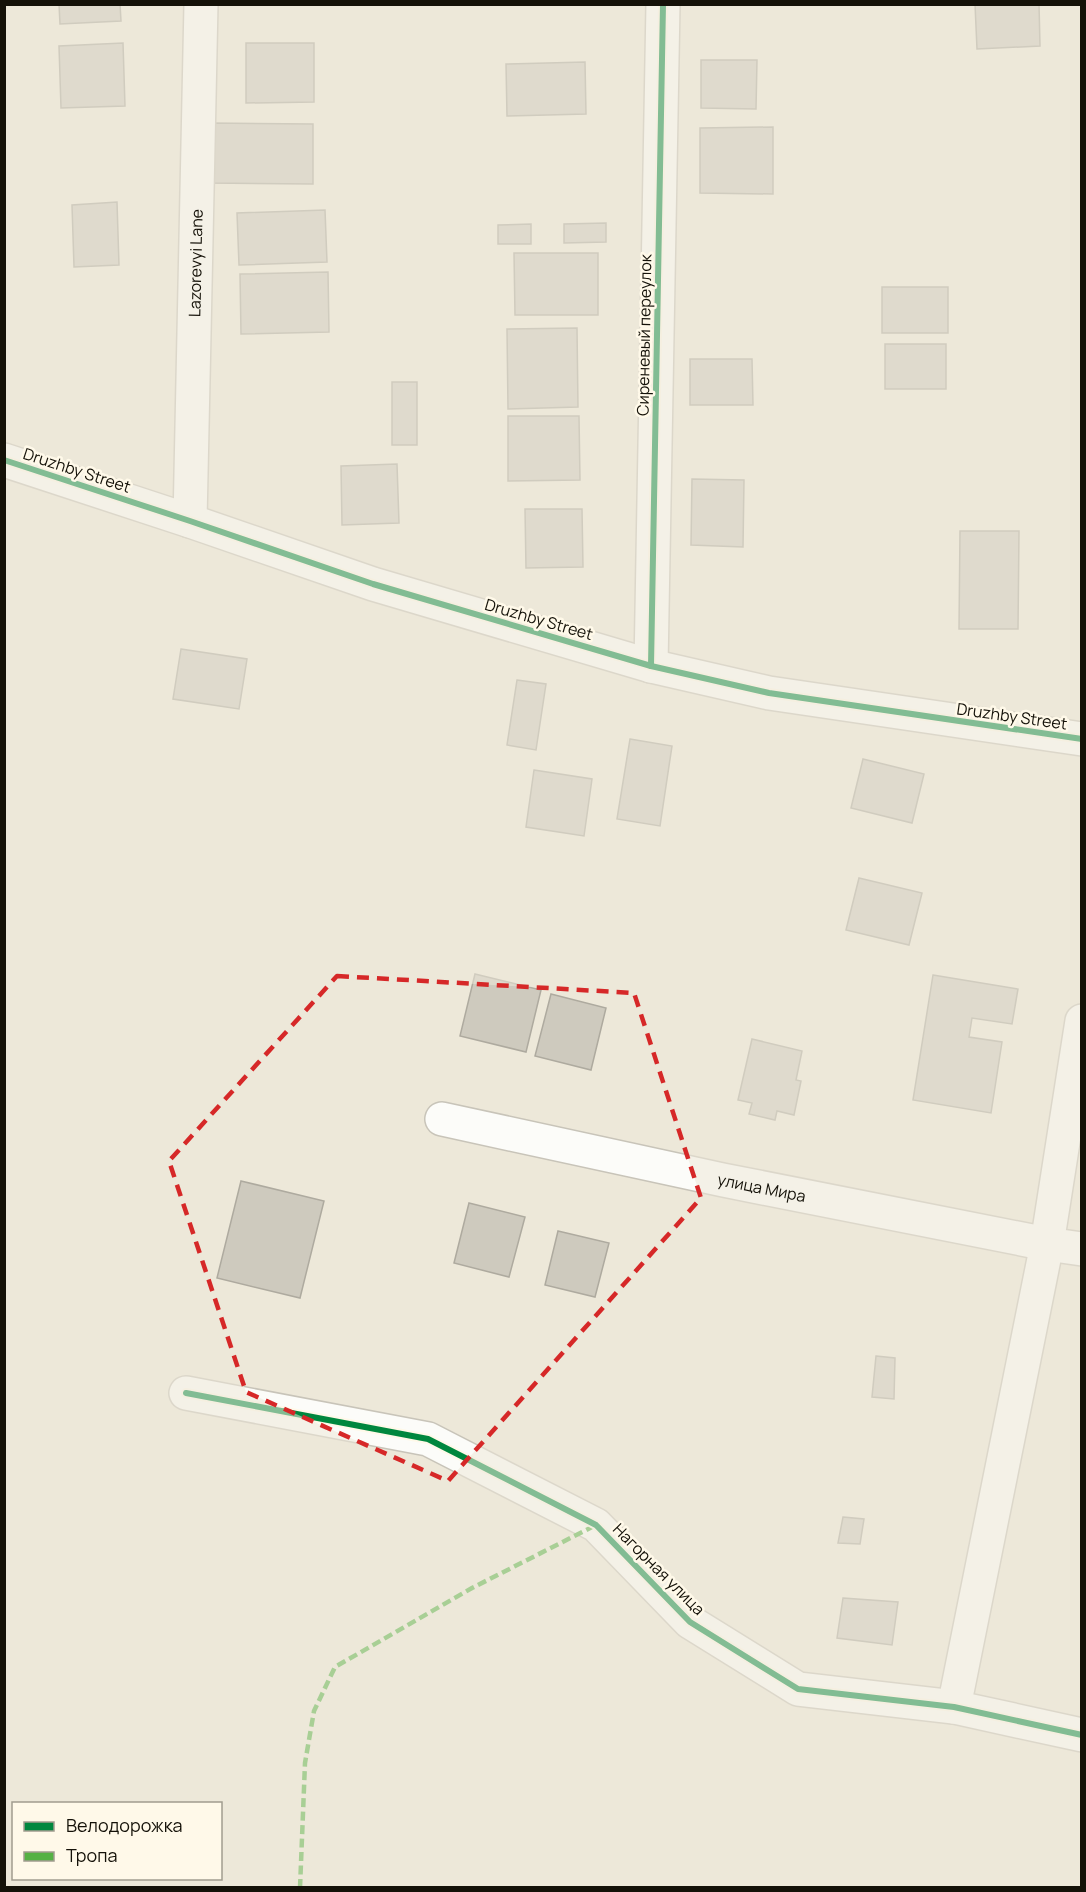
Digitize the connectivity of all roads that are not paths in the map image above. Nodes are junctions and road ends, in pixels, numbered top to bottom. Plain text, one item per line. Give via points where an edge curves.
1 (201, 4) edge
2 (663, 4) edge
3 (4, 460) edge
4 (190, 521) junction
5 (651, 666) junction
6 (1082, 739) edge
7 (1082, 1021) edge
8 (442, 1119) dead end
9 (1047, 1244) junction
10 (1082, 1249) edge
11 (186, 1393) dead end
12 (954, 1707) junction
13 (1082, 1735) edge

1 - 4 street, Lazorevyi Lane
2 - 5 street, Сиреневый переулок
3 - 4 street, Druzhby Street
4 - 5 street, Druzhby Street via 373,584
5 - 6 street, Druzhby Street via 769,693
7 - 9 street
8 - 9 street, улица Мира
9 - 10 street, улица Мира
9 - 12 street
11 - 12 street, Нагорная улица via 428,1439 596,1525 690,1622 798,1689
12 - 13 street, Нагорная улица

